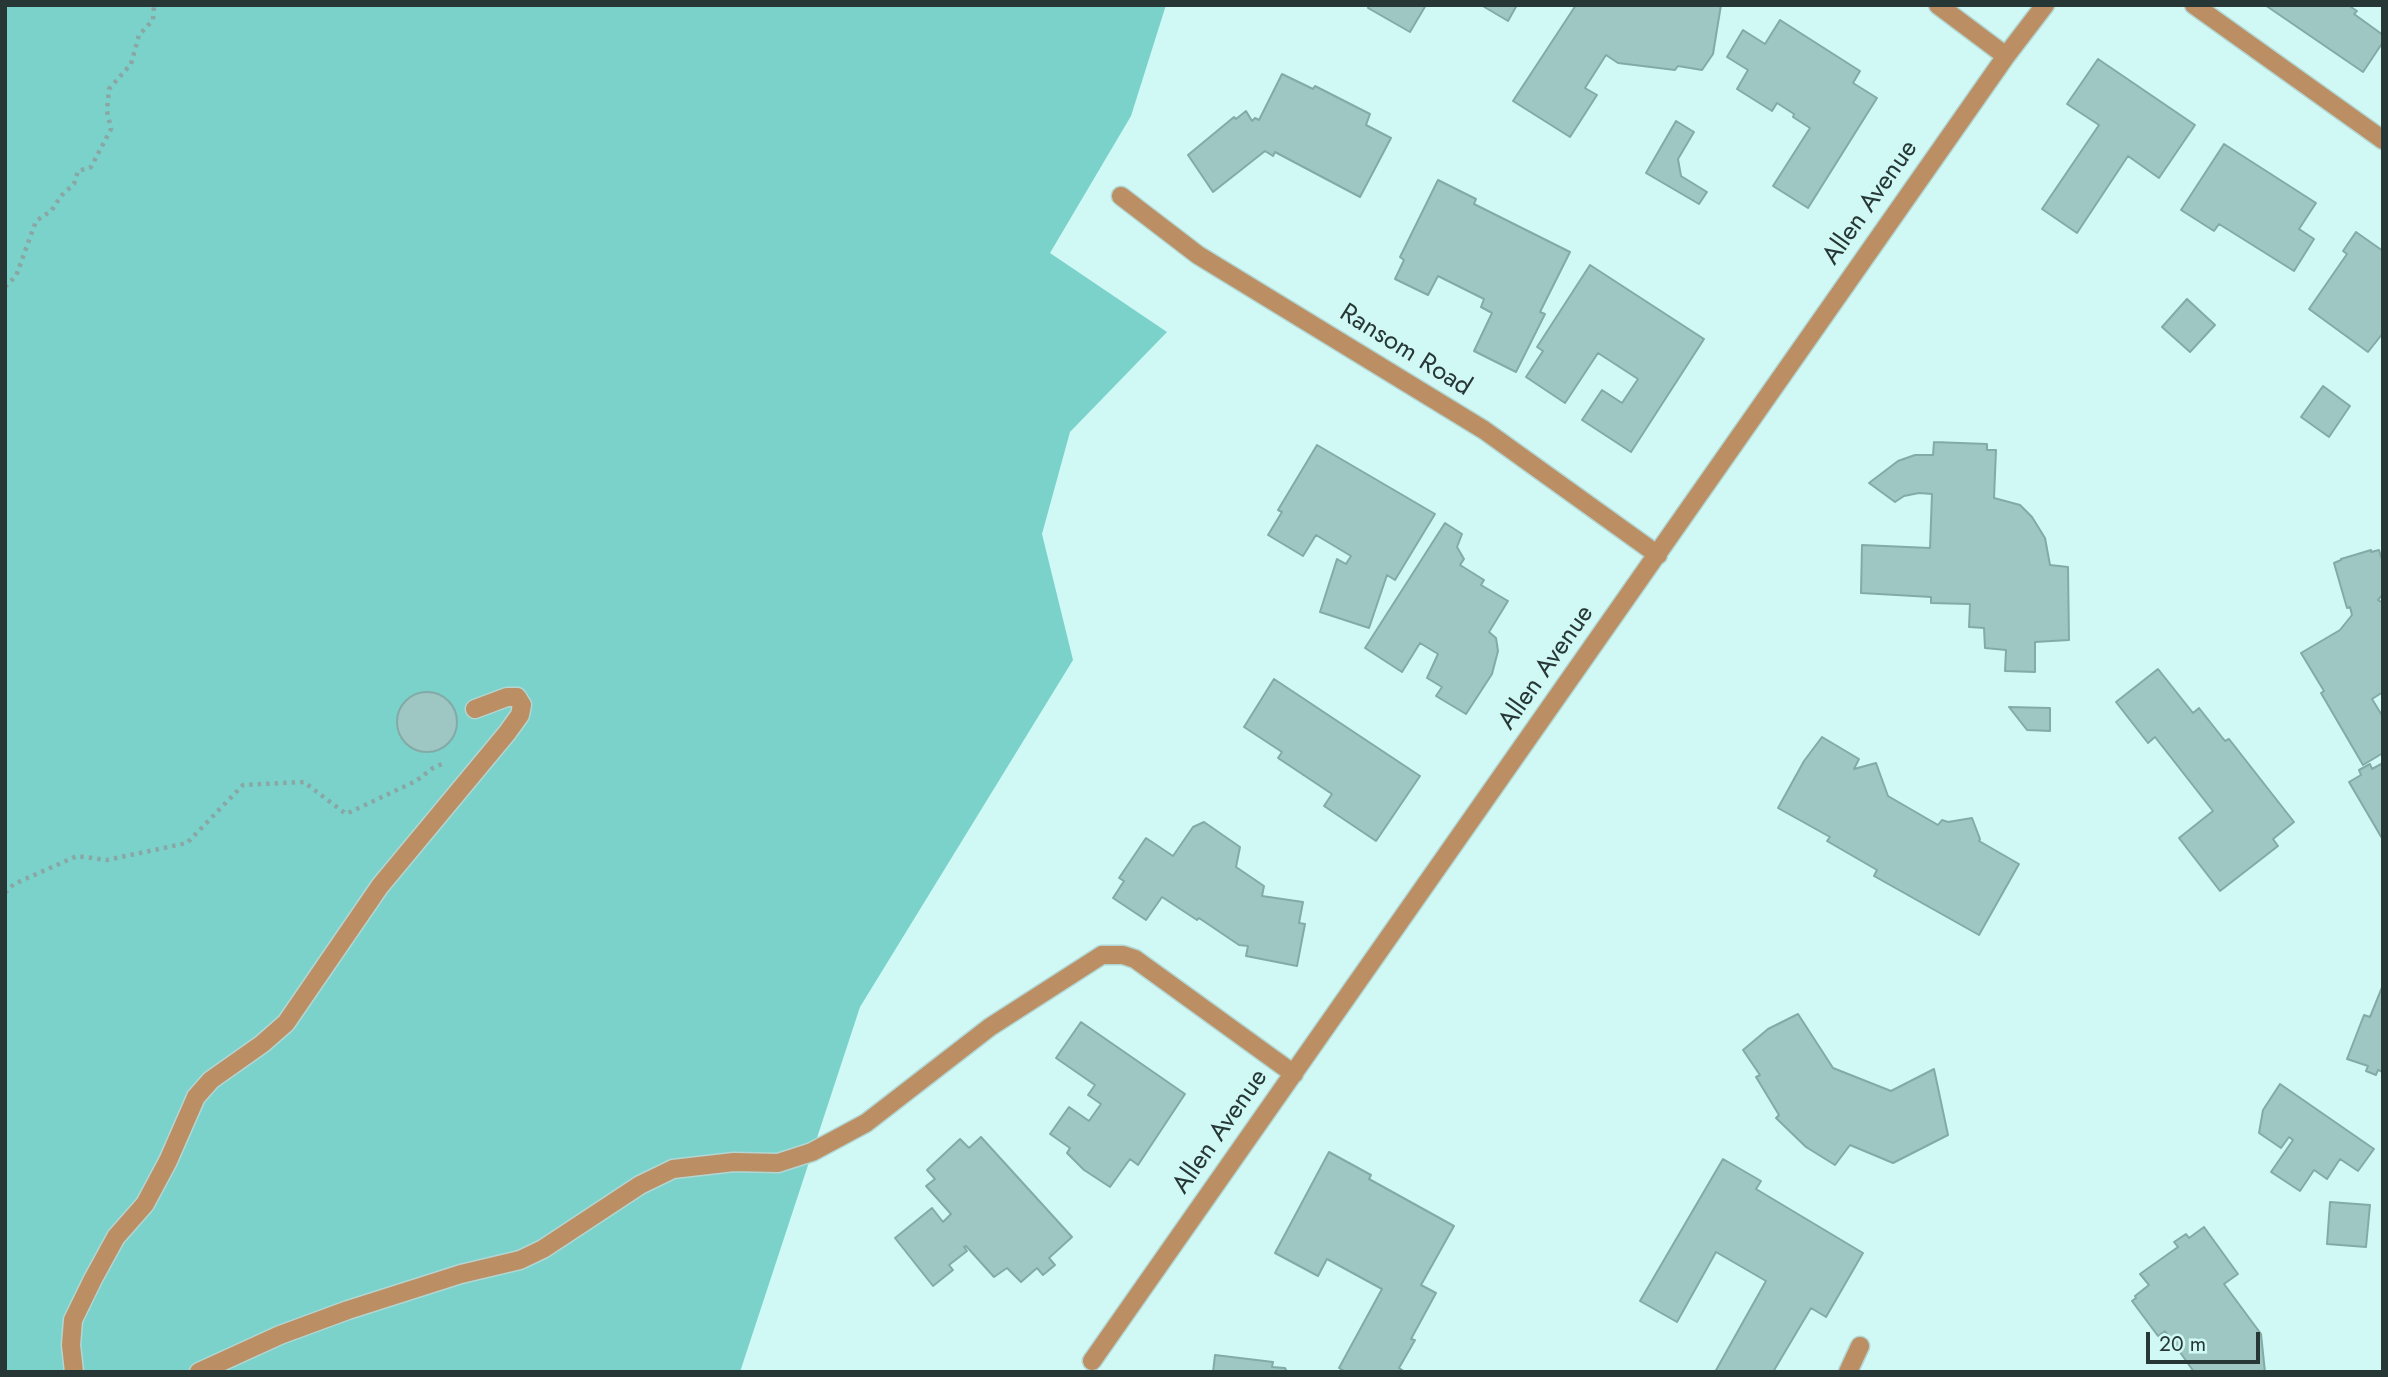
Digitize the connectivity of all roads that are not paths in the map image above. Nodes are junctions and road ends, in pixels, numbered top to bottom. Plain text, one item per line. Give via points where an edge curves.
1 (1938, 5) edge
2 (2045, 5) edge
3 (2193, 5) edge
4 (2006, 56) junction
5 (2383, 140) edge
6 (1121, 196) dead end
7 (1658, 555) junction
8 (475, 709) dead end
9 (1294, 1074) junction
10 (1860, 1346) dead end
11 (1092, 1361) dead end
12 (74, 1372) edge
13 (199, 1372) edge
14 (1848, 1372) edge

1 - 4 street
2 - 4 street, Allen Avenue
3 - 5 street
4 - 7 street, Allen Avenue
6 - 7 street, Ransom Road via 1198,255 1484,430
7 - 9 street, Allen Avenue
8 - 12 street via 506,696 516,697 522,705 507,733 380,886 286,1023 219,1073 196,1097 145,1204 116,1237 74,1320
9 - 11 street, Allen Avenue
9 - 13 street via 1135,959 1102,955 990,1027 866,1123 812,1152 778,1163 734,1162 673,1169 520,1260 348,1310
10 - 14 street

